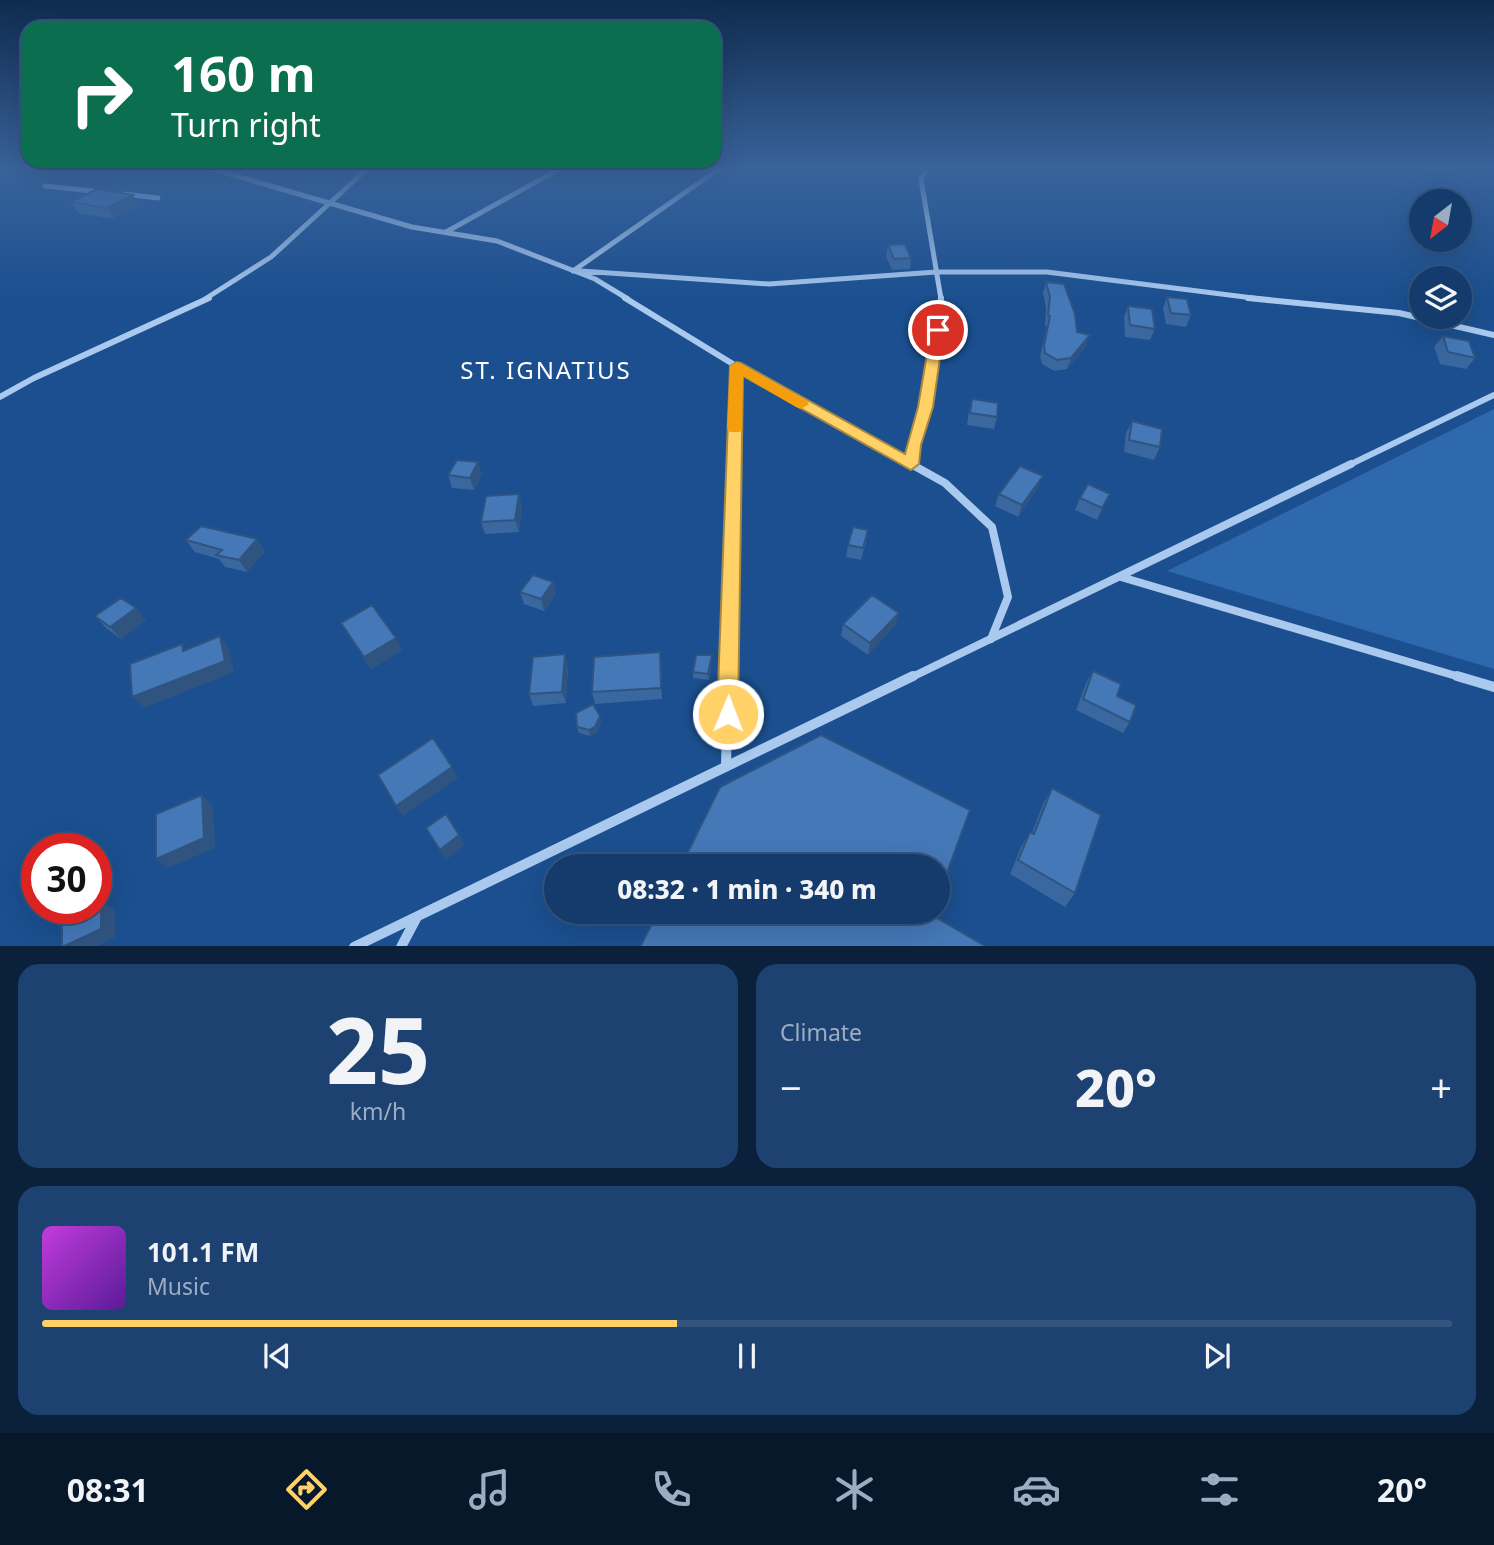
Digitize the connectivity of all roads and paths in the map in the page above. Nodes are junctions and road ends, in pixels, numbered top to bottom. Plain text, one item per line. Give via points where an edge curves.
1 (317, 212) edge
2 (362, 212) edge
3 (482, 212) edge
4 (656, 212) edge
5 (926, 212) edge
6 (445, 233) junction
7 (573, 271) junction
8 (936, 272) junction
9 (1494, 335) edge
10 (737, 366) junction
11 (1494, 395) edge
12 (0, 397) edge
13 (911, 464) junction
14 (1121, 577) junction
15 (991, 639) junction
16 (1494, 687) edge
17 (726, 767) junction
18 (417, 916) junction
19 (356, 946) edge
20 (402, 946) edge

1 - 12 street via 271,257 215,295
2 - 6 street
3 - 6 street
4 - 7 street
5 - 8 street
6 - 7 street via 497,241
7 - 8 street via 769,284
7 - 10 street via 595,279
8 - 9 street via 1047,272 1399,313
8 - 13 street via 942,304
10 - 13 street
10 - 17 street
11 - 14 street
13 - 15 street via 945,482 992,527 1009,597
14 - 15 street
14 - 16 street
15 - 17 street
17 - 18 street
18 - 19 street
18 - 20 street

